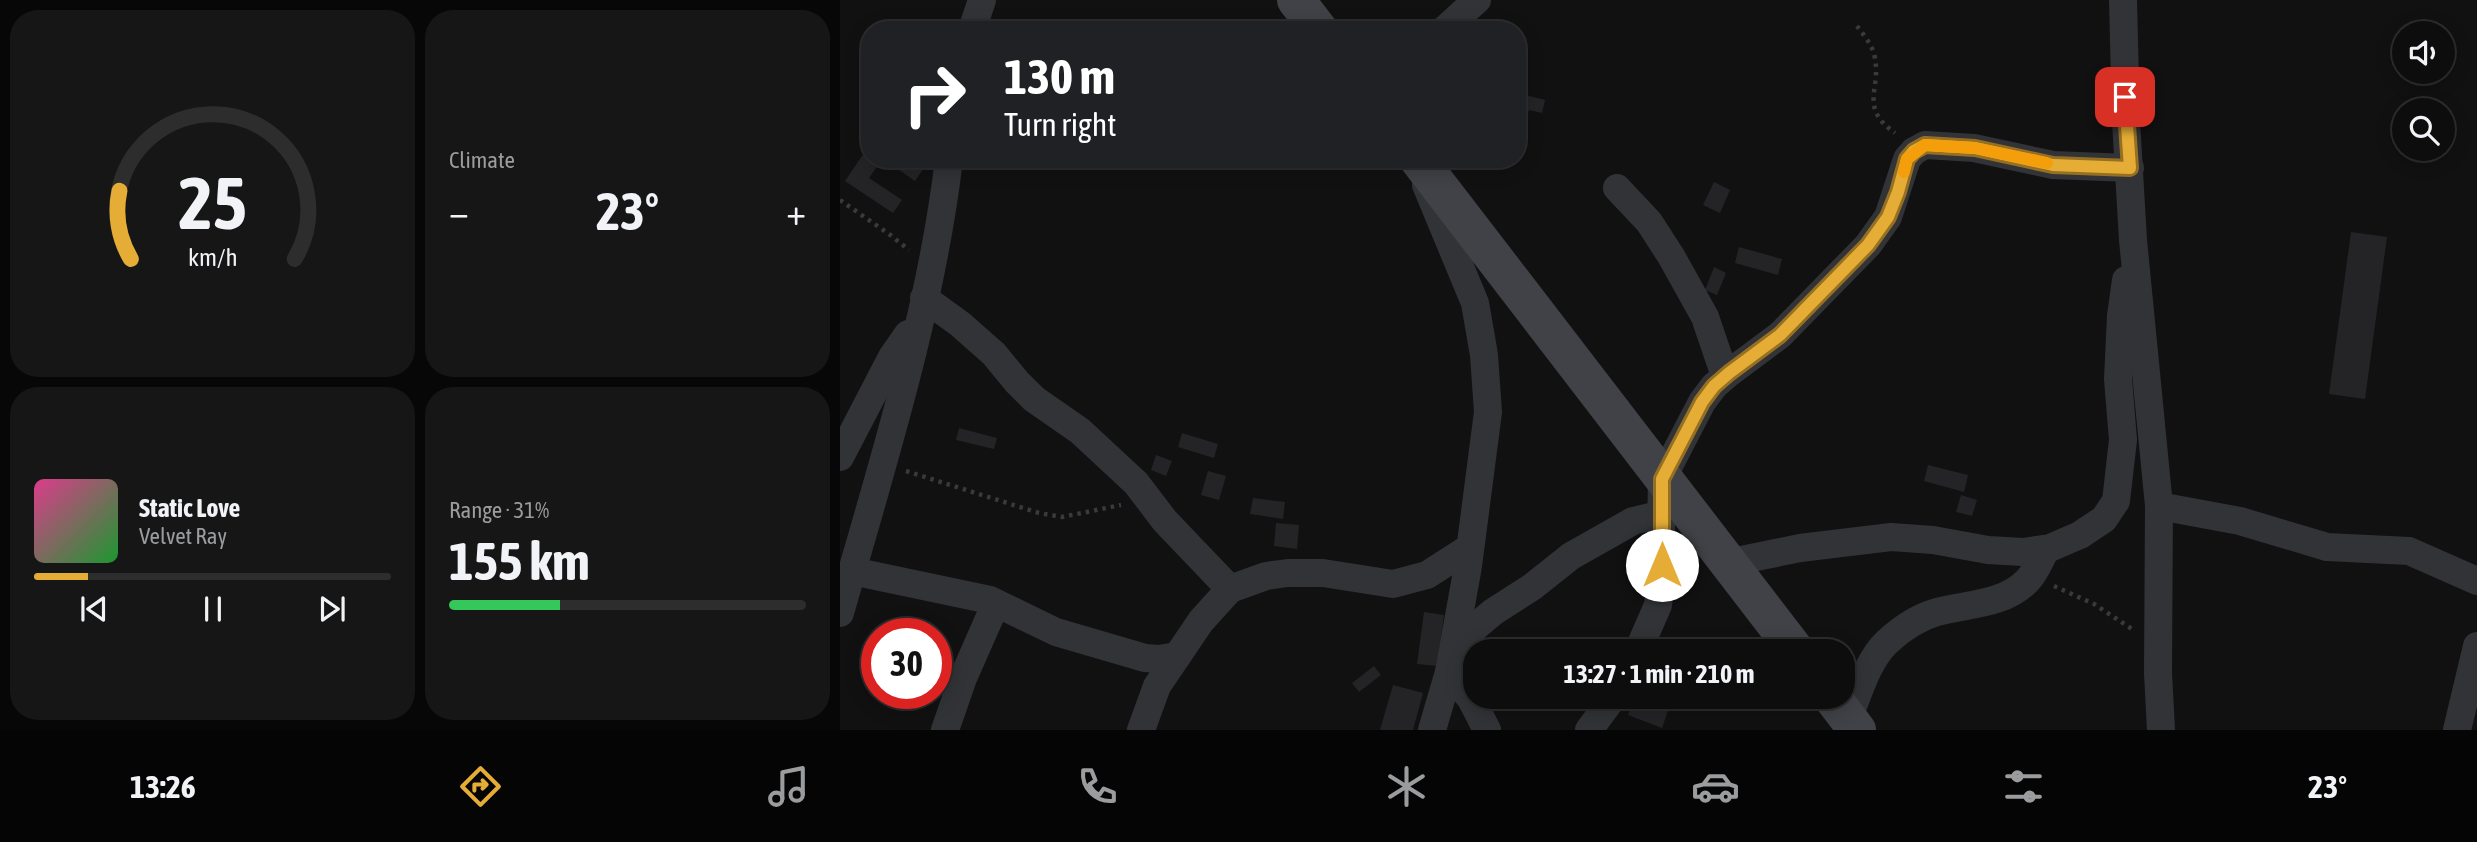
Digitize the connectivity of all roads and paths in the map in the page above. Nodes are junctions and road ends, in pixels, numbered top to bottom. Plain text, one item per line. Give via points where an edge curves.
1 (982, 0) edge
2 (1296, 0) edge
3 (1477, 0) edge
4 (2123, 0) edge
5 (975, 21) edge
6 (1312, 21) edge
7 (1454, 21) edge
8 (1857, 26) dead end
9 (1920, 148) junction
10 (948, 168) edge
11 (1420, 168) edge
12 (1423, 168) edge
13 (2130, 168) junction
14 (1617, 188) dead end
15 (840, 200) edge
16 (2133, 240) junction
17 (931, 268) junction
18 (922, 307) junction
19 (1725, 376) junction
20 (840, 457) edge
21 (882, 464) junction
22 (1662, 496) junction
23 (1149, 500) junction
24 (2159, 506) junction
25 (1469, 548) junction
26 (2046, 549) junction
27 (1727, 563) junction
28 (852, 570) junction
29 (2031, 577) junction
30 (2477, 581) edge
31 (1230, 589) junction
32 (996, 603) junction
33 (840, 613) edge
34 (2135, 632) dead end
35 (1643, 639) edge
36 (1787, 639) edge
37 (1454, 645) junction
38 (2477, 646) edge
39 (1177, 656) junction
40 (1449, 672) junction
41 (1604, 709) edge
42 (1846, 715) edge
43 (945, 730) edge
44 (1141, 730) edge
45 (1432, 730) edge
46 (1487, 730) edge
47 (1589, 730) edge
48 (2161, 730) edge
49 (2456, 730) edge

1 - 5 street
2 - 6 street
3 - 7 street
4 - 13 street
8 - 9 path via 1874,52 1874,107 1880,121
9 - 13 street via 1975,148 2053,165
9 - 19 street via 1907,159 1888,217 1868,245 1780,335
10 - 17 street
11 - 25 street via 1475,303 1484,355 1488,412
12 - 22 street
13 - 16 street
14 - 19 street via 1649,222 1671,256 1705,317
15 - 17 path
16 - 24 street
16 - 26 street via 2121,316 2118,379 2123,440 2116,501 2104,519
17 - 18 street
18 - 20 street
18 - 21 street
18 - 23 street via 960,324 1034,399 1080,431
19 - 22 street via 1702,402
21 - 23 path via 1012,506 1062,517
21 - 28 street
22 - 27 street
22 - 35 street via 1658,605
22 - 37 street via 1633,521 1571,556
23 - 31 street
24 - 30 street via 2240,521 2327,547 2409,551
24 - 48 street
25 - 31 street via 1427,575 1393,584 1323,573 1289,573
25 - 37 street
26 - 27 street via 1987,550 1891,537
26 - 29 street
27 - 36 street
28 - 32 street
28 - 33 street
29 - 34 path via 2095,604
29 - 42 street via 2002,597 1934,613 1905,628 1884,644
31 - 39 street
32 - 39 street via 1056,632 1132,654 1159,659
32 - 43 street
37 - 40 street
38 - 49 street
39 - 44 street via 1157,686
40 - 45 street
40 - 46 street via 1471,699
41 - 47 street

